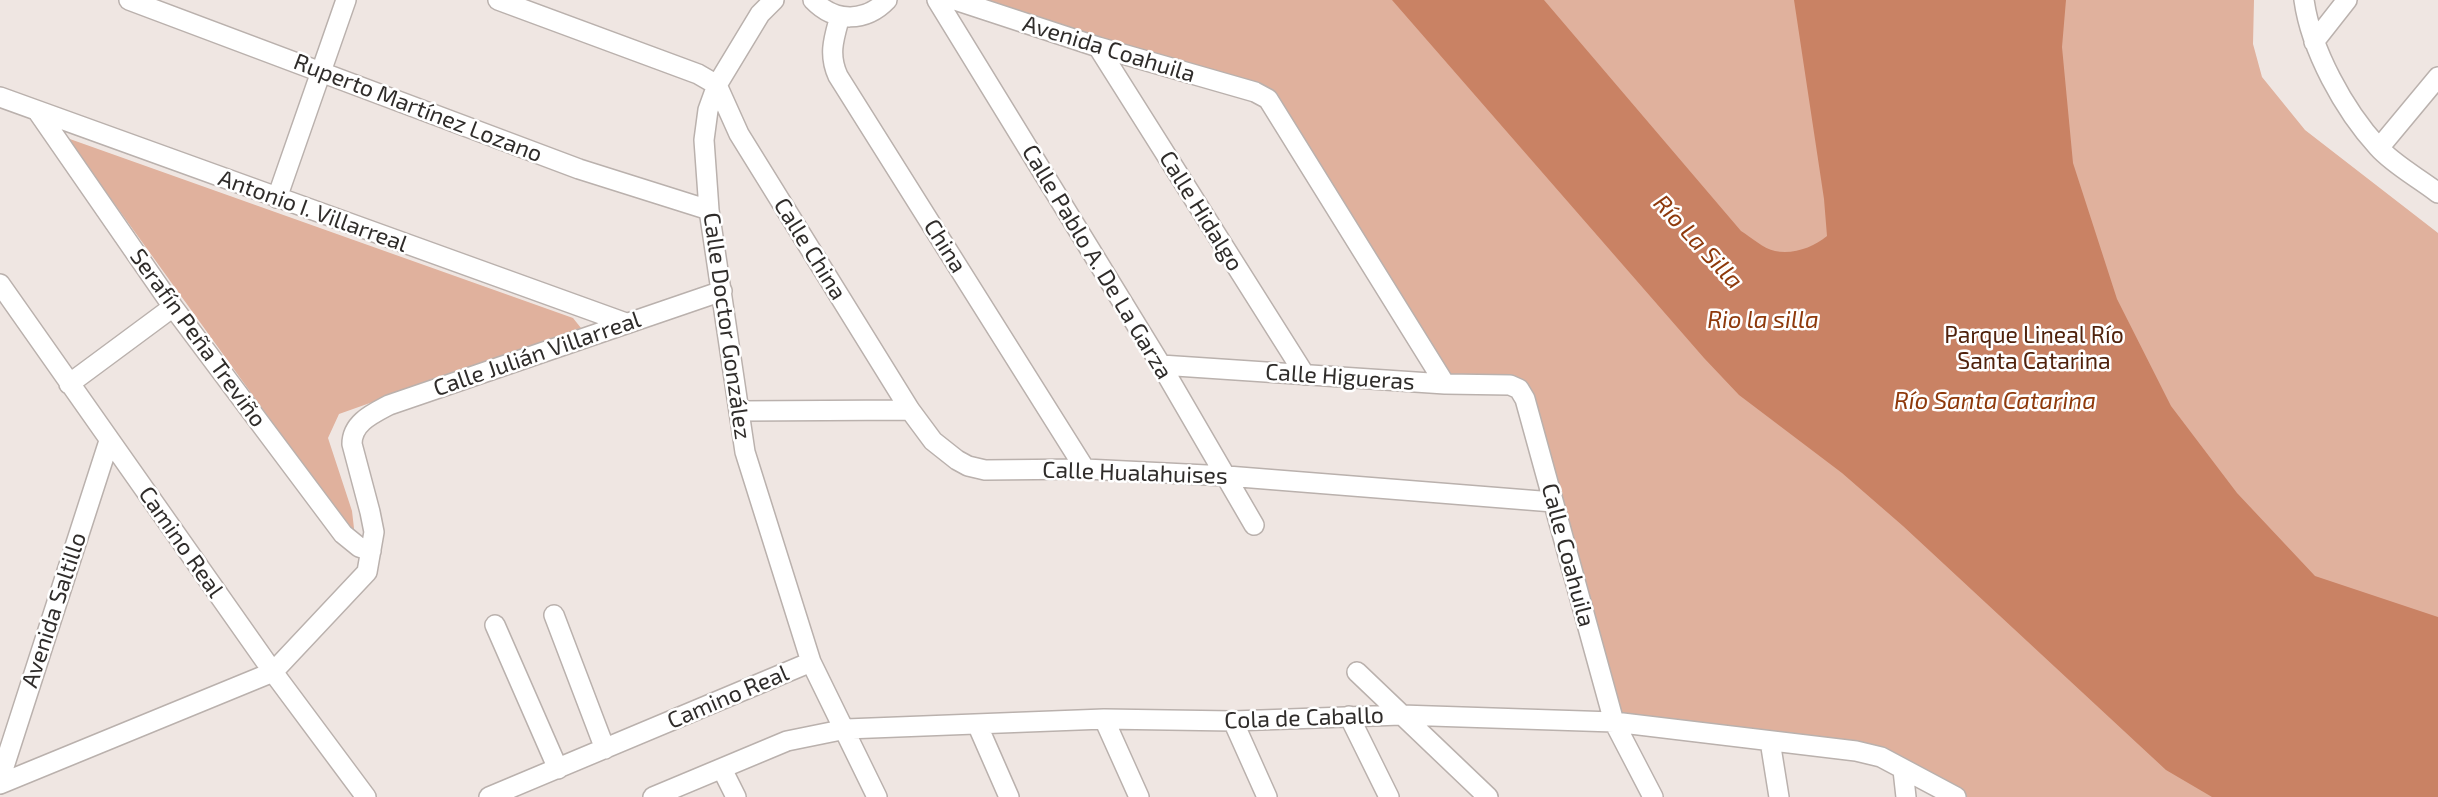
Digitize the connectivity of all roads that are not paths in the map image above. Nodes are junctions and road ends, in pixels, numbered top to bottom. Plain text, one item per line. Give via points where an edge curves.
1 (129, 0) edge
2 (346, 0) edge
3 (498, 0) edge
4 (774, 0) edge
5 (813, 0) edge
6 (887, 0) edge
7 (937, 0) edge
8 (954, 0) edge
9 (2304, 0) edge
10 (2347, 0) edge
11 (840, 16) junction
12 (2314, 42) junction
13 (1098, 47) junction
14 (323, 72) junction
15 (2438, 77) edge
16 (717, 85) junction
17 (0, 97) edge
18 (38, 112) junction
19 (2379, 148) junction
20 (2438, 193) edge
21 (277, 198) junction
22 (709, 210) junction
23 (0, 284) edge
24 (722, 291) junction
25 (173, 307) junction
26 (626, 323) junction
27 (1161, 365) junction
28 (1305, 375) junction
29 (69, 384) junction
30 (1446, 384) junction
31 (1519, 389) joint
32 (910, 410) junction
33 (740, 411) junction
34 (109, 440) junction
35 (1085, 469) junction
36 (1227, 476) junction
37 (1553, 502) junction
38 (1254, 525) dead end
39 (371, 551) junction
40 (554, 615) dead end
41 (495, 625) dead end
42 (811, 662) junction
43 (273, 672) junction
44 (1357, 672) dead end
45 (1401, 715) junction
46 (1349, 716) junction
47 (1104, 719) junction
48 (1233, 721) junction
49 (1614, 722) junction
50 (977, 724) junction
51 (846, 729) junction
52 (1770, 741) junction
53 (605, 749) junction
54 (558, 769) junction
55 (722, 769) junction
56 (1903, 770) junction
57 (0, 782) edge
58 (366, 797) edge
59 (489, 797) edge
60 (653, 797) edge
61 (736, 797) edge
62 (877, 797) edge
63 (1009, 797) edge
64 (1139, 797) edge
65 (1267, 797) edge
66 (1389, 797) edge
67 (1488, 797) edge
68 (1653, 797) edge
69 (1779, 797) edge
70 (1906, 797) edge
71 (1956, 797) edge

1 - 14 street, Ruperto Martínez Lozano
2 - 14 street
3 - 16 street
4 - 16 street, Calle Doctor González via 760,14
5 - 11 street
6 - 11 street via 866,15
7 - 27 street, Calle Pablo A. De La Garza
8 - 13 street, Avenida Coahuila
9 - 12 street
10 - 12 street
11 - 35 street, China via 831,51 838,76
12 - 19 street via 2329,76
13 - 28 street, Calle Hidalgo
13 - 30 street, Avenida Coahuila via 1272,103
14 - 21 street
14 - 22 street, Ruperto Martínez Lozano via 579,169
15 - 19 street
16 - 22 street, Calle Doctor González via 704,140
16 - 32 street, Calle China via 739,134
17 - 18 street, Antonio I. Villarreal
18 - 21 street, Antonio I. Villarreal
18 - 25 street, Serafín Peña Treviño
19 - 20 street
21 - 26 street, Antonio I. Villarreal
22 - 24 street, Calle Doctor González
23 - 29 street, Camino Real
24 - 26 street, Calle Julián Villarreal
24 - 33 street, Calle Doctor González
25 - 29 street
25 - 39 street, Serafín Peña Treviño via 343,534
26 - 39 street, Calle Julián Villarreal via 389,404 356,427 352,444 370,512
27 - 28 street, Calle Higueras
27 - 36 street, Calle Pablo A. De La Garza
28 - 30 street, Calle Higueras
29 - 34 street, Camino Real
30 - 31 street, Calle Higueras
31 - 37 street, Calle Coahuila
32 - 33 street
32 - 35 street, Calle Hualahuises via 933,441 968,466 985,470
33 - 42 street, Calle Doctor González via 745,452
34 - 43 street, Camino Real
34 - 57 street, Avenida Saltillo
35 - 36 street, Calle Hualahuises
36 - 37 street, Calle Hualahuises
36 - 38 street, Calle Pablo A. De La Garza
37 - 49 street, Calle Coahuila
39 - 43 street via 362,579
40 - 53 street
41 - 54 street
42 - 51 street, Calle Doctor González
42 - 53 street, Camino Real
43 - 57 street, Avenida Saltillo
43 - 58 street, Camino Real
44 - 45 street
45 - 46 street, Cola de Caballo
45 - 49 street, Cola de Caballo
45 - 67 street
46 - 48 street, Cola de Caballo
46 - 66 street
47 - 48 street, Cola de Caballo
47 - 50 street, Cola de Caballo
47 - 64 street
48 - 65 street
49 - 52 street, Cola de Caballo
49 - 68 street, Calle Coahuila
50 - 51 street, Cola de Caballo
50 - 63 street
51 - 55 street, Cola de Caballo via 787,741
51 - 62 street, Calle Doctor González
52 - 56 street, Cola de Caballo via 1856,751 1881,757
52 - 69 street
53 - 54 street, Camino Real
54 - 59 street, Camino Real
55 - 60 street, Cola de Caballo
55 - 61 street
56 - 70 street
56 - 71 street, Cola de Caballo

